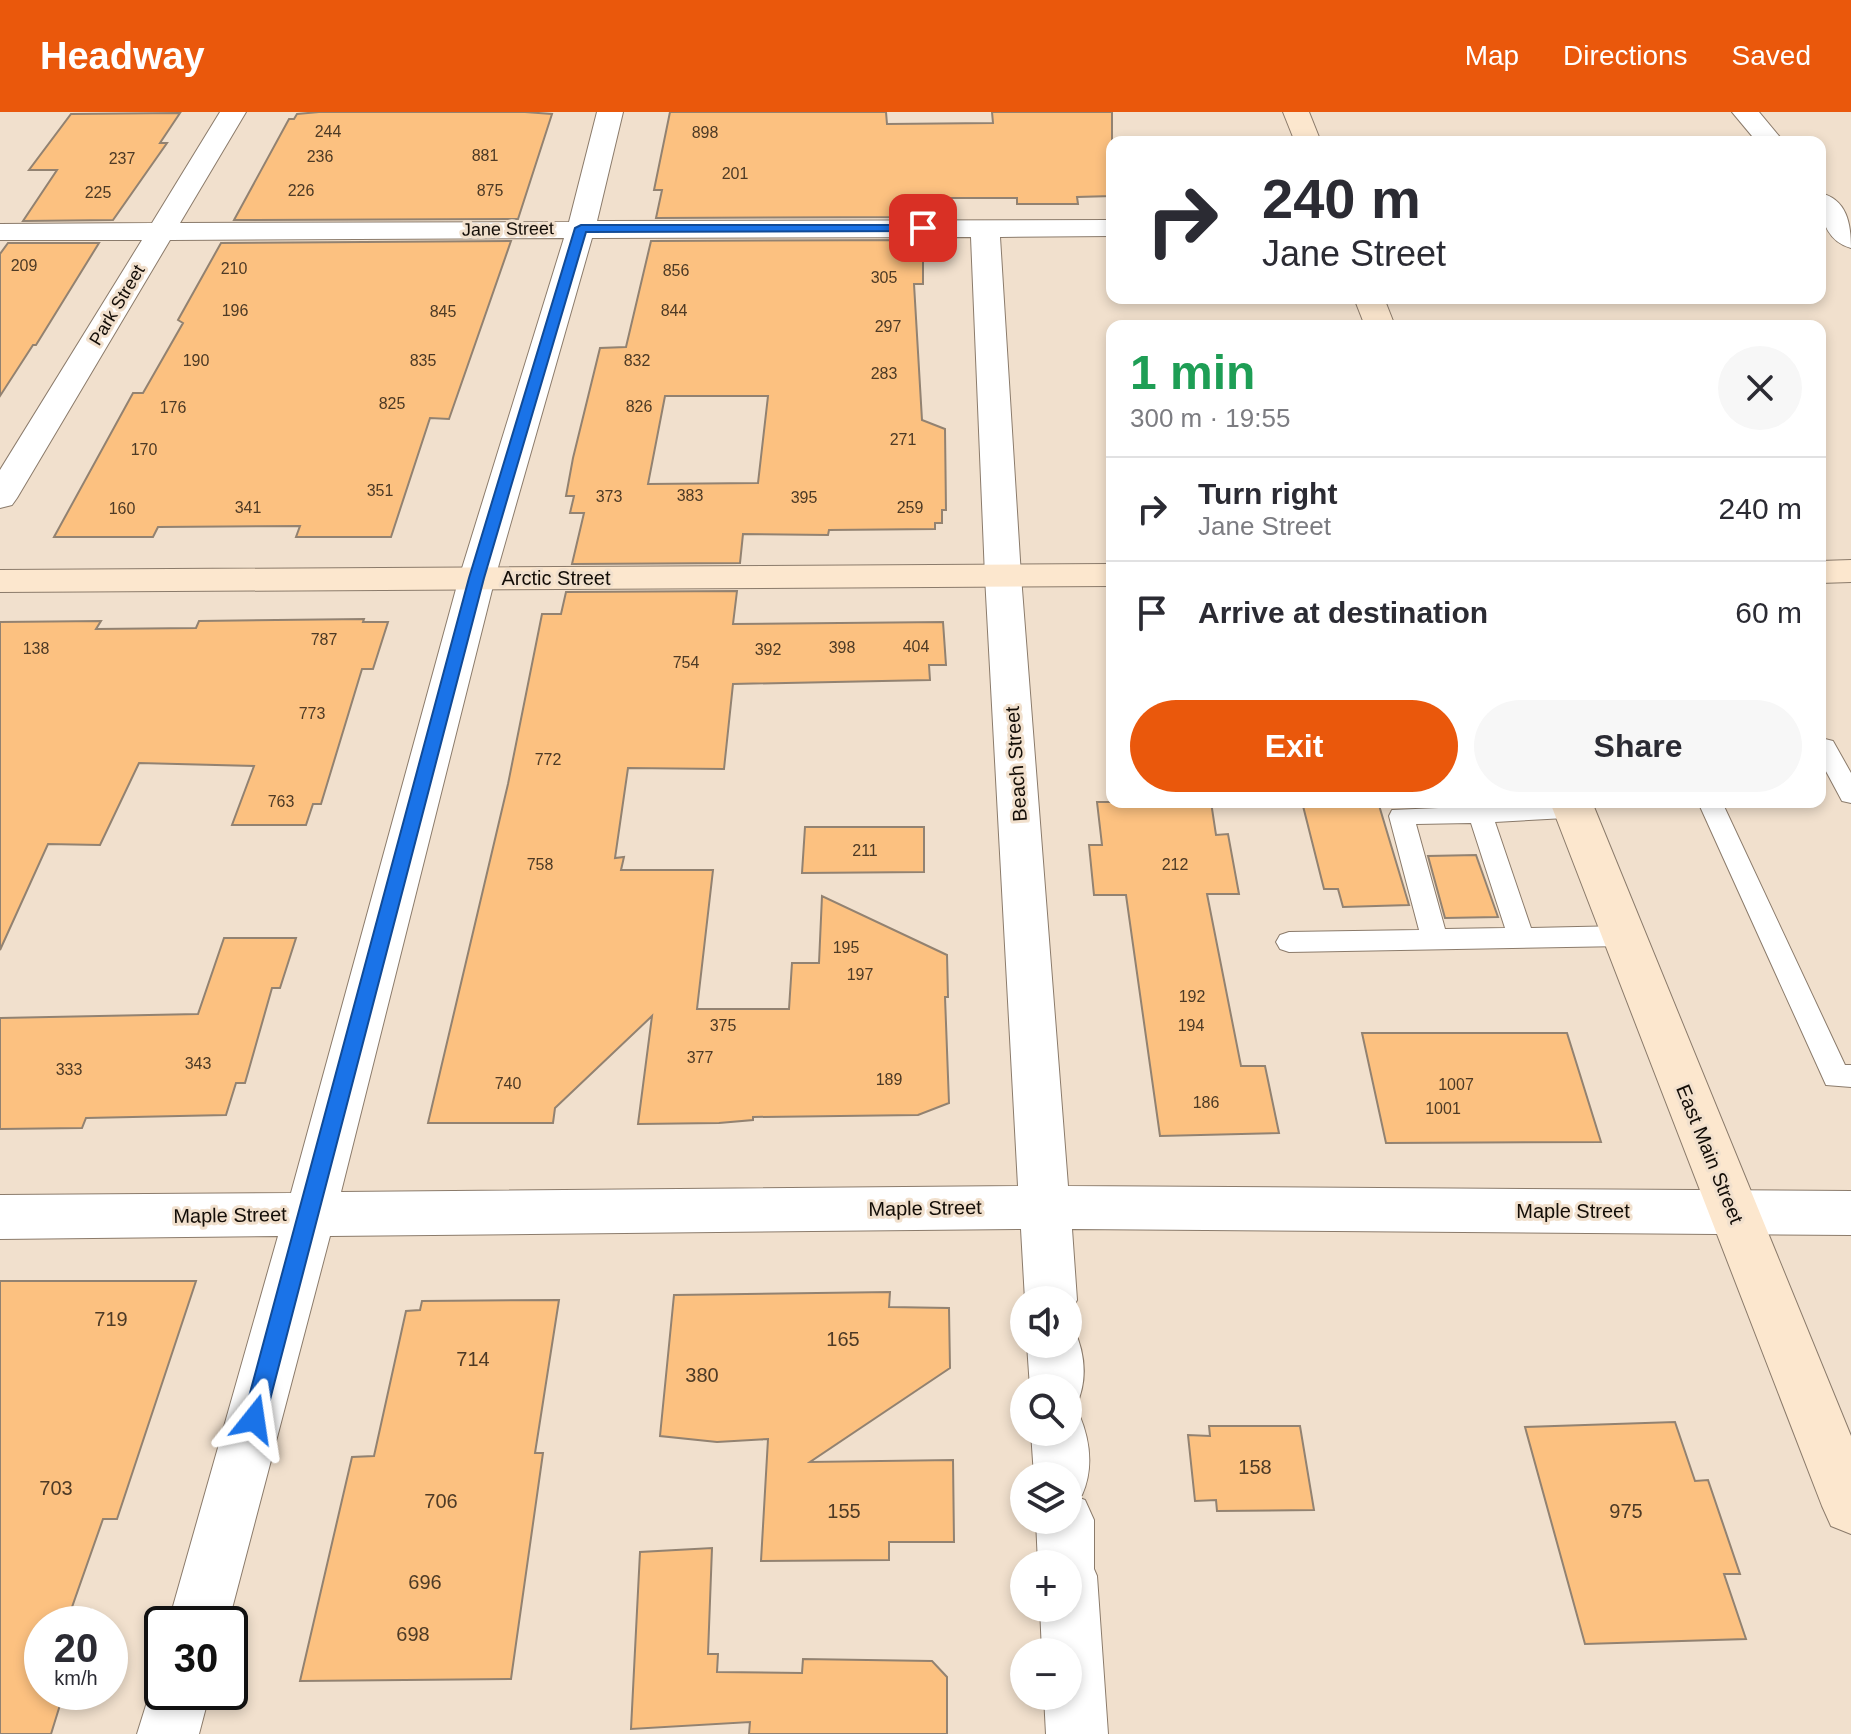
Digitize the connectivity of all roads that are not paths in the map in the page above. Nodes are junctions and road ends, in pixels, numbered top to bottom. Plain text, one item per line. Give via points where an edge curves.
1 (233, 112) edge
2 (610, 112) edge
3 (1296, 112) edge
4 (1745, 112) edge
5 (1306, 136) edge
6 (1766, 136) edge
7 (581, 228) junction
8 (985, 228) junction
9 (1106, 228) edge
10 (0, 232) edge
11 (161, 232) junction
12 (0, 498) edge
13 (1851, 571) edge
14 (1826, 572) edge
15 (1106, 575) edge
16 (1003, 576) junction
17 (477, 578) junction
18 (0, 581) edge
19 (1826, 749) edge
20 (1851, 795) edge
21 (1560, 808) edge
22 (1573, 808) edge
23 (1713, 808) edge
24 (1480, 814) junction
25 (1624, 936) junction
26 (1521, 938) junction
27 (1435, 939) junction
28 (1289, 942) dead end
29 (1851, 1076) edge
30 (1046, 1207) junction
31 (1733, 1212) junction
32 (1851, 1213) edge
33 (310, 1214) junction
34 (0, 1217) edge
35 (1050, 1286) edge
36 (1851, 1506) edge
37 (203, 1606) edge
38 (1071, 1622) edge
39 (174, 1710) edge
40 (168, 1734) edge
41 (1077, 1734) edge

1 - 11 street, Park Street
2 - 7 street
3 - 5 main road
4 - 6 street
7 - 8 street, Jane Street
7 - 11 street, Jane Street
7 - 17 street
8 - 9 street, Jane Street
8 - 16 street, Beach Street
10 - 11 street, Jane Street
11 - 12 street, Park Street
13 - 14 main road
15 - 16 main road, Arctic Street
16 - 17 main road, Arctic Street
16 - 30 street, Beach Street
17 - 18 main road, Arctic Street
17 - 33 street
19 - 20 lane
21 - 24 lane
22 - 25 main road, East Main Street
23 - 29 lane via 1836,1077
24 - 26 lane
24 - 27 lane via 1401,816
25 - 26 lane
25 - 31 main road, East Main Street
26 - 27 lane
27 - 28 lane
30 - 31 street, Maple Street
30 - 33 street, Maple Street
30 - 35 street, Beach Street
31 - 32 street, Maple Street
31 - 36 main road, East Main Street
33 - 34 street, Maple Street
33 - 37 street
38 - 41 street
39 - 40 street

